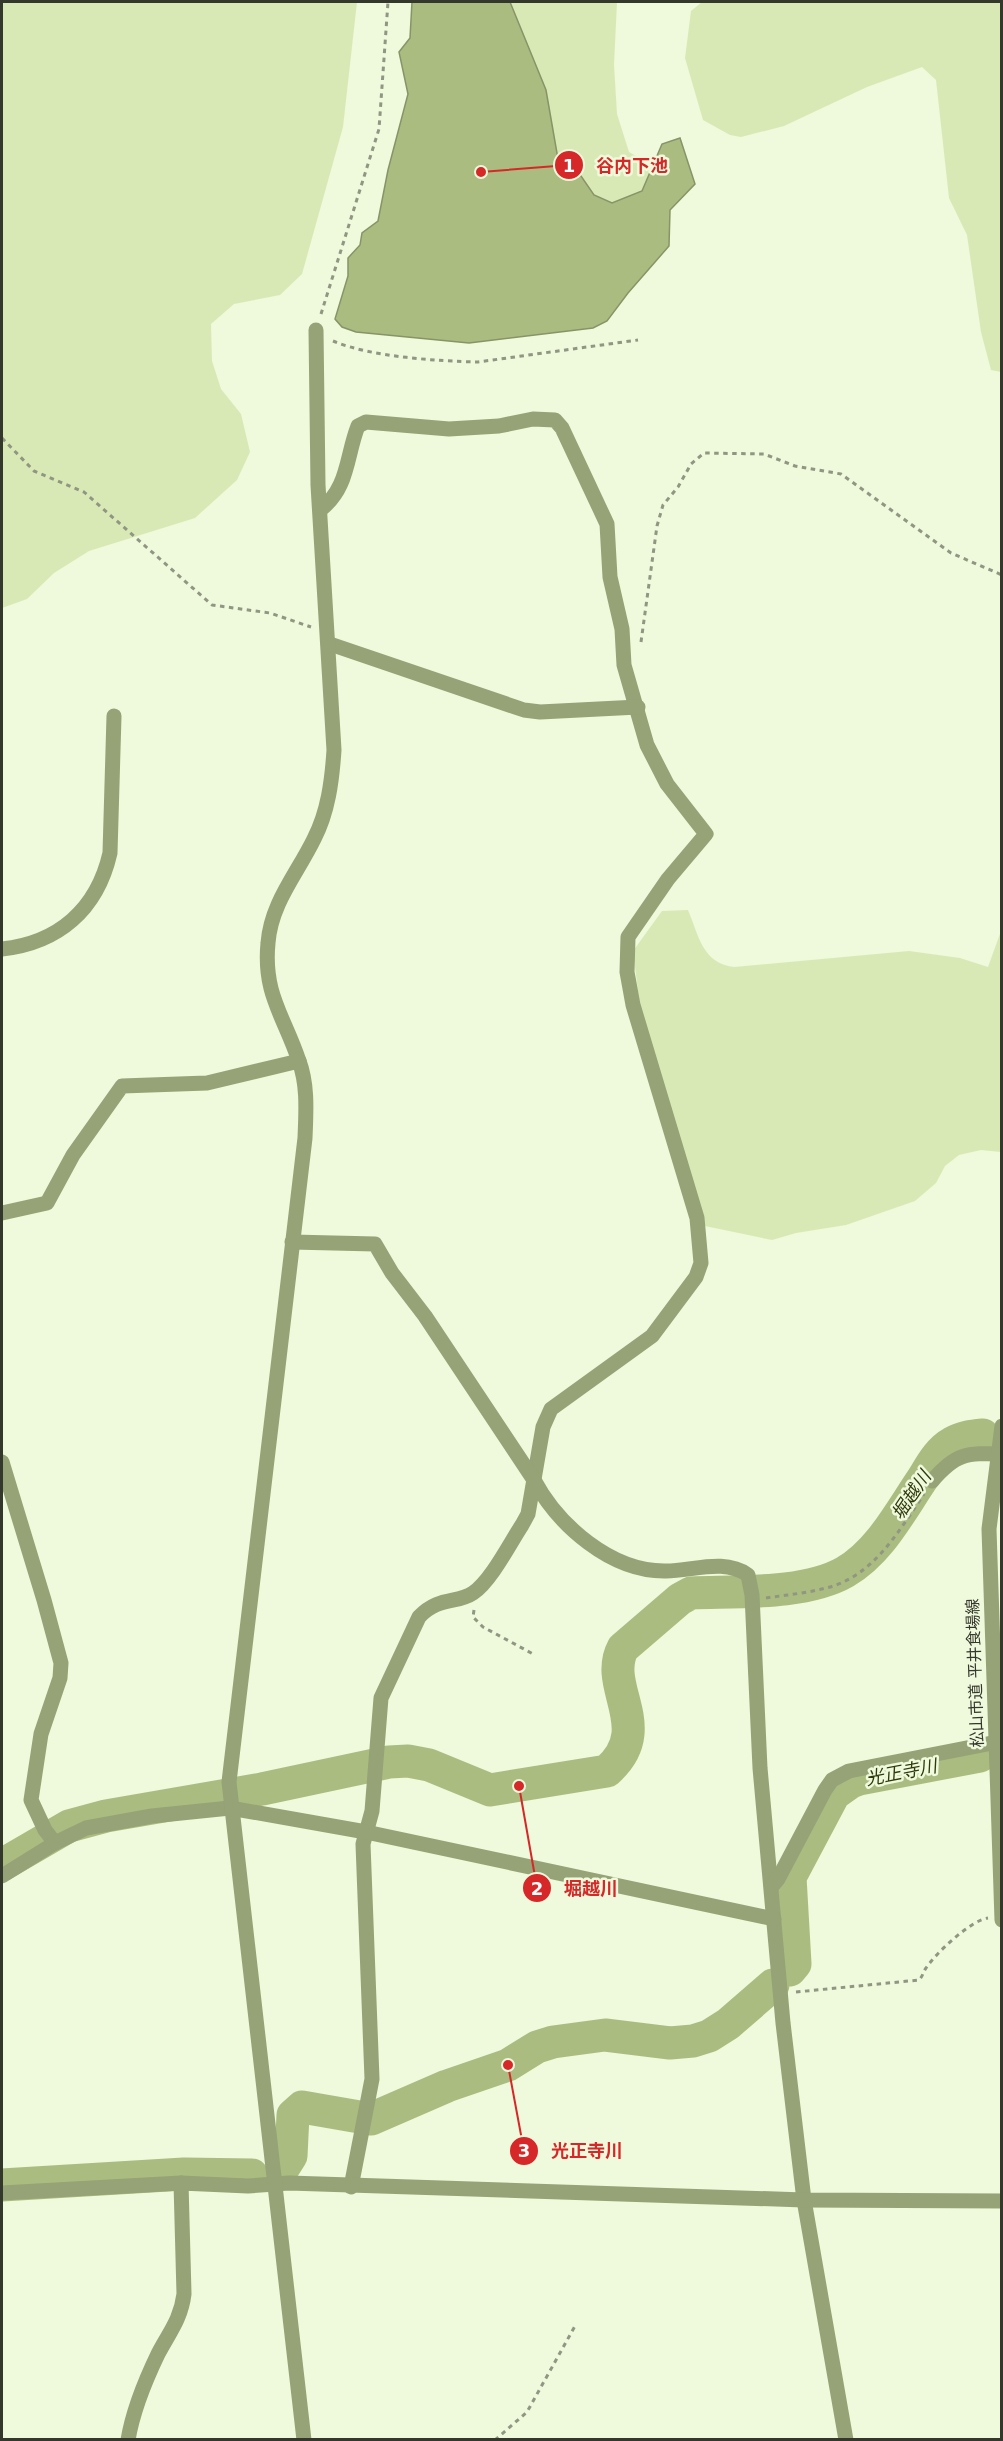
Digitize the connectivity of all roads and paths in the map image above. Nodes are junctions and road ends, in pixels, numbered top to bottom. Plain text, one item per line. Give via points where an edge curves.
1 (388, 2) edge
2 (316, 330) junction
3 (638, 340) dead end
4 (2, 438) edge
5 (320, 510) junction
6 (1002, 575) edge
7 (330, 638) junction
8 (640, 650) dead end
9 (638, 707) junction
10 (114, 716) dead end
11 (2, 949) edge
12 (299, 1061) junction
13 (2, 1213) edge
14 (292, 1242) junction
15 (1002, 1426) edge
16 (999, 1454) edge
17 (2, 1462) edge
18 (534, 1480) junction
19 (932, 1481) joint
20 (752, 1592) junction
21 (473, 1593) junction
22 (535, 1655) dead end
23 (999, 1742) edge
24 (229, 1804) junction
25 (366, 1832) junction
26 (51, 1838) junction
27 (2, 1876) edge
28 (772, 1886) junction
29 (774, 1919) junction
30 (1001, 1919) edge
31 (781, 1993) junction
32 (181, 2183) junction
33 (275, 2185) junction
34 (351, 2187) junction
35 (2, 2193) edge
36 (804, 2200) junction
37 (1002, 2201) edge
38 (575, 2326) dead end
39 (128, 2439) edge
40 (304, 2439) edge
41 (495, 2439) edge
42 (846, 2439) edge

1 - 2 path via 379,129
2 - 3 path via 353,349 454,362
2 - 5 street
4 - 7 path via 34,471 84,492 212,604 270,613
5 - 7 street
5 - 9 street via 340,487 358,426 366,423 449,429 555,420 607,524 624,665
6 - 8 path via 951,553 841,474 795,466 764,454 704,453 691,464 663,505
7 - 9 street via 524,710
7 - 12 street via 332,779 314,839 281,896 267,949 272,998
9 - 18 street via 654,761 706,834 628,936 627,972 633,1005 697,1218 701,1263 696,1277 651,1336 551,1409 543,1427
10 - 11 street via 110,853 106,872 85,907 69,924 44,940
12 - 13 street via 207,1083 122,1086 73,1155 47,1203
12 - 14 street via 304,1083 305,1138
14 - 18 street via 375,1244
14 - 24 street
15 - 16 street, 松山市道 平井食場線
16 - 19 street via 969,1454 953,1459
16 - 23 street, 松山市道 平井食場線 via 989,1529
17 - 26 street via 61,1663 32,1778 31,1800
18 - 20 street via 546,1503 575,1532 627,1564 666,1571 729,1566 748,1575
18 - 21 street via 528,1514
19 - 20 path via 874,1562 860,1574 828,1588
20 - 28 street via 760,1768
21 - 22 path via 474,1617 483,1627
21 - 25 street via 426,1609 381,1698 372,1811
23 - 28 street via 849,1772 832,1780
23 - 30 street, 松山市道 平井食場線
24 - 25 street
24 - 26 street via 86,1828
24 - 33 street
25 - 29 street
25 - 34 street via 363,1844 372,2079
26 - 27 street
28 - 29 street
29 - 31 street
30 - 31 path via 980,1919 968,1927 925,1969 919,1980
31 - 36 street
32 - 33 street
32 - 35 street
32 - 39 street via 182,2312 148,2377
33 - 34 street
33 - 40 street
34 - 36 street via 424,2186
36 - 37 street
36 - 42 street
38 - 41 path via 527,2412

